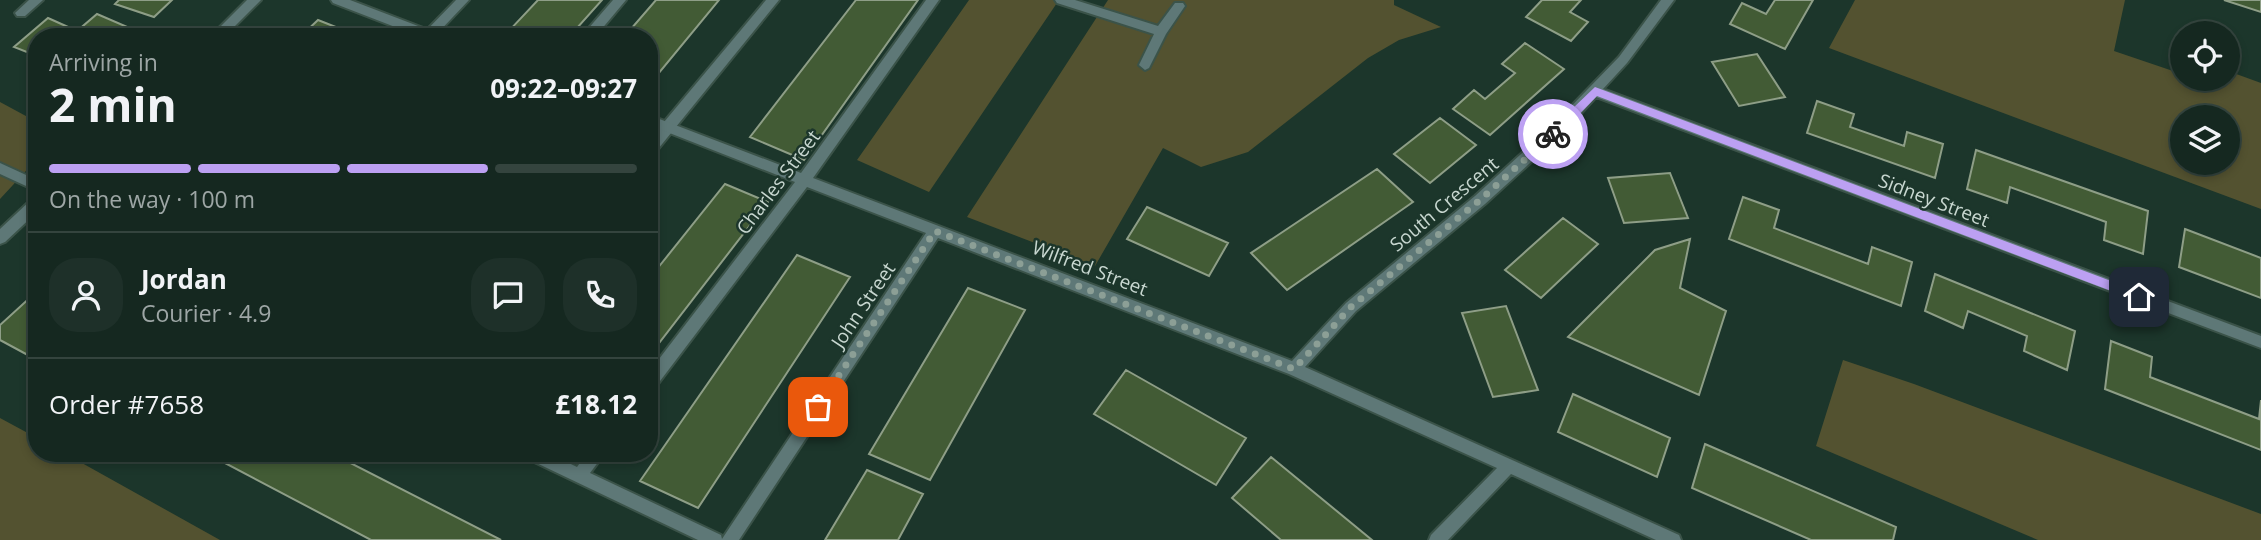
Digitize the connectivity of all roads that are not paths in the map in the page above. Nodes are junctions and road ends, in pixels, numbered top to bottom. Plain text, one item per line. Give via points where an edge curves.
1 (37, 0) edge
2 (255, 0) edge
3 (337, 0) edge
4 (463, 0) edge
5 (620, 0) edge
6 (773, 0) edge
7 (933, 0) edge
8 (1061, 0) edge
9 (1668, 0) edge
10 (1179, 6) dead end
11 (21, 13) dead end
12 (225, 28) edge
13 (409, 28) edge
14 (437, 28) edge
15 (595, 28) edge
16 (1161, 32) junction
17 (1145, 65) dead end
18 (1595, 91) junction
19 (658, 123) edge
20 (668, 127) junction
21 (658, 139) edge
22 (0, 168) edge
23 (804, 180) junction
24 (28, 182) edge
25 (28, 215) edge
26 (935, 231) junction
27 (0, 238) edge
28 (2261, 342) edge
29 (1294, 369) junction
30 (658, 372) edge
31 (550, 462) edge
32 (590, 462) edge
33 (1510, 465) junction
34 (579, 476) junction
35 (715, 540) edge
36 (730, 540) edge
37 (1437, 540) edge
38 (1673, 540) edge

1 - 11 street
2 - 12 street
3 - 13 street
4 - 14 street
5 - 15 street
6 - 20 street
7 - 23 street, Charles Street
8 - 16 street
9 - 18 street, South Crescent
10 - 16 street
16 - 17 street
18 - 28 street, Sidney Street
18 - 29 street, South Crescent via 1522,163 1351,307
19 - 20 street, Wilfred Street
20 - 21 street
20 - 23 street, Wilfred Street
22 - 24 street
23 - 26 street, Wilfred Street
23 - 30 street, Charles Street
25 - 27 street
26 - 29 street, Wilfred Street
26 - 36 street, John Street
29 - 33 street, Wilfred Street
31 - 34 street
32 - 34 street
33 - 37 street
33 - 38 street, Wilfred Street
34 - 35 street

